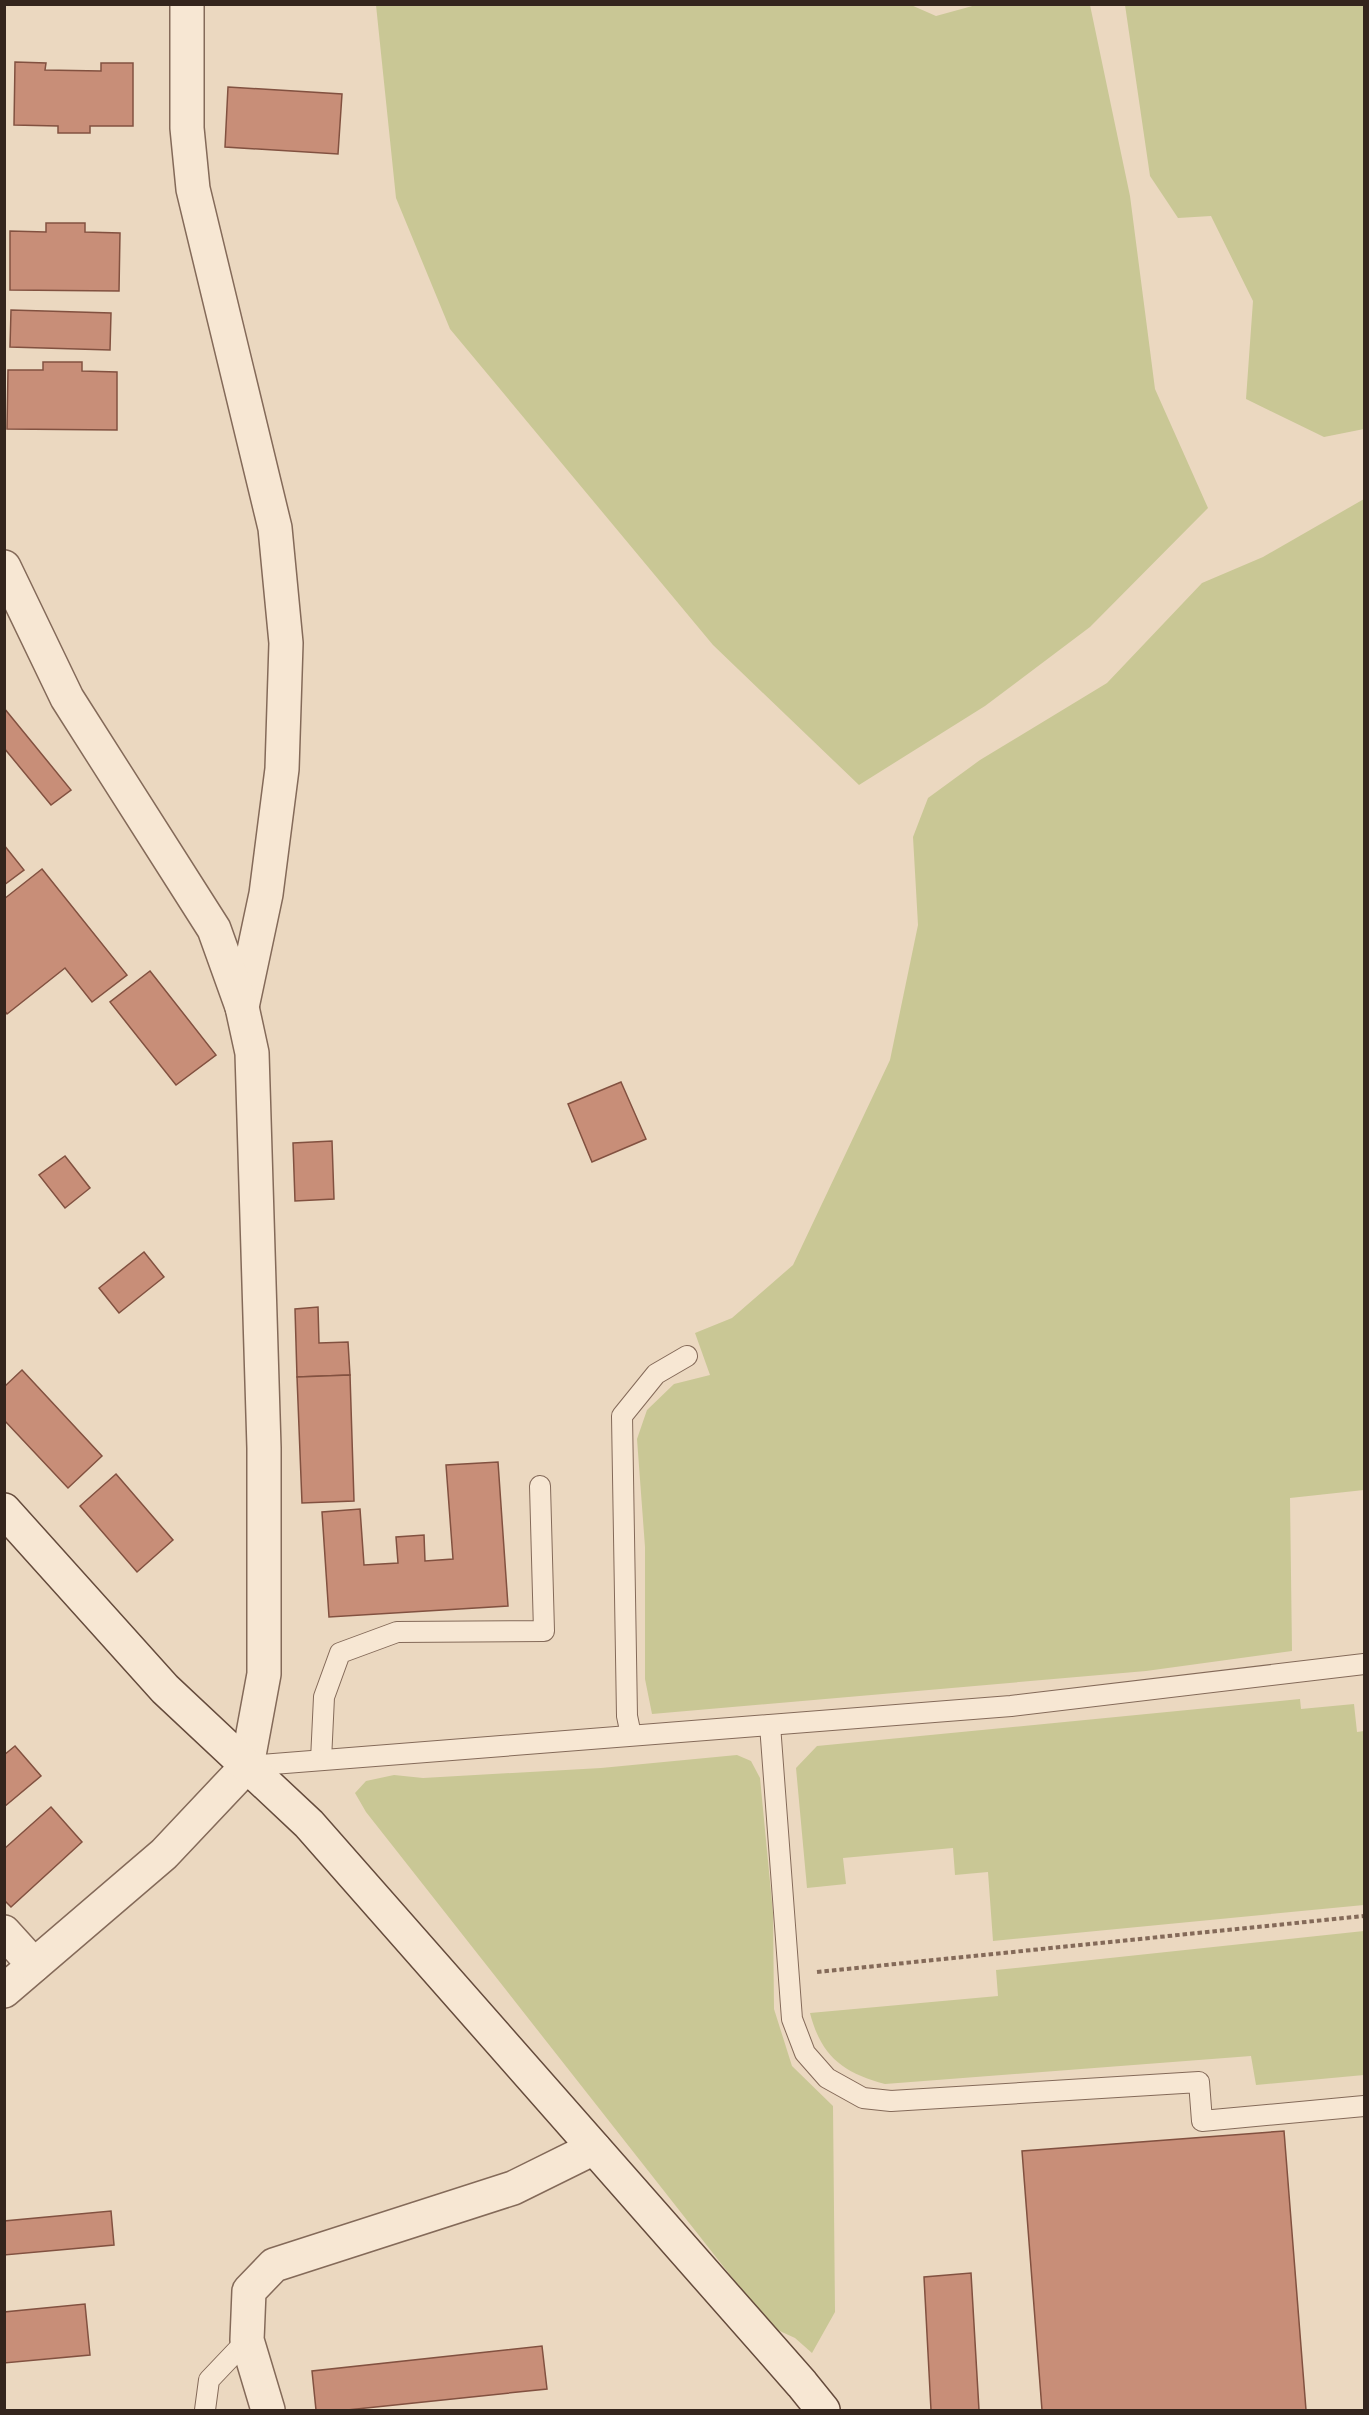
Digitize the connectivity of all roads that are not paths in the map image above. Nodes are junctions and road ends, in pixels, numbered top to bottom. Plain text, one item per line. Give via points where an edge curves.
1 (187, 4) edge
2 (4, 567) edge
3 (242, 1007) junction
4 (687, 1356) dead end
5 (540, 1486) dead end
6 (4, 1510) edge
7 (1365, 1664) edge
8 (770, 1725) junction
9 (631, 1735) junction
10 (321, 1760) junction
11 (247, 1766) junction
12 (4, 1932) edge
13 (34, 1965) junction
14 (4, 1991) edge
15 (1365, 2106) edge
16 (594, 2148) junction
17 (247, 2340) junction
18 (205, 2410) edge
19 (268, 2410) edge
20 (823, 2410) edge

1 - 3 street via 187,128 193,189 275,528 286,643 280,781 266,894
2 - 3 street via 67,698 214,929
3 - 11 street via 252,1053 264,1448 264,1674
4 - 9 lane via 656,1374 622,1416 627,1716
5 - 10 lane via 544,1631 397,1632 340,1653 324,1697
6 - 11 street via 165,1689
7 - 8 lane via 1011,1706
8 - 9 lane
8 - 15 lane via 792,2019 805,2053 827,2078 864,2098 891,2101 1199,2082 1202,2121
9 - 10 lane
10 - 11 lane
11 - 13 street via 164,1854
11 - 16 street via 309,1824
12 - 13 street
13 - 14 street
16 - 17 street via 513,2188 274,2265 249,2291
16 - 20 street
17 - 18 lane via 209,2380
17 - 19 street

